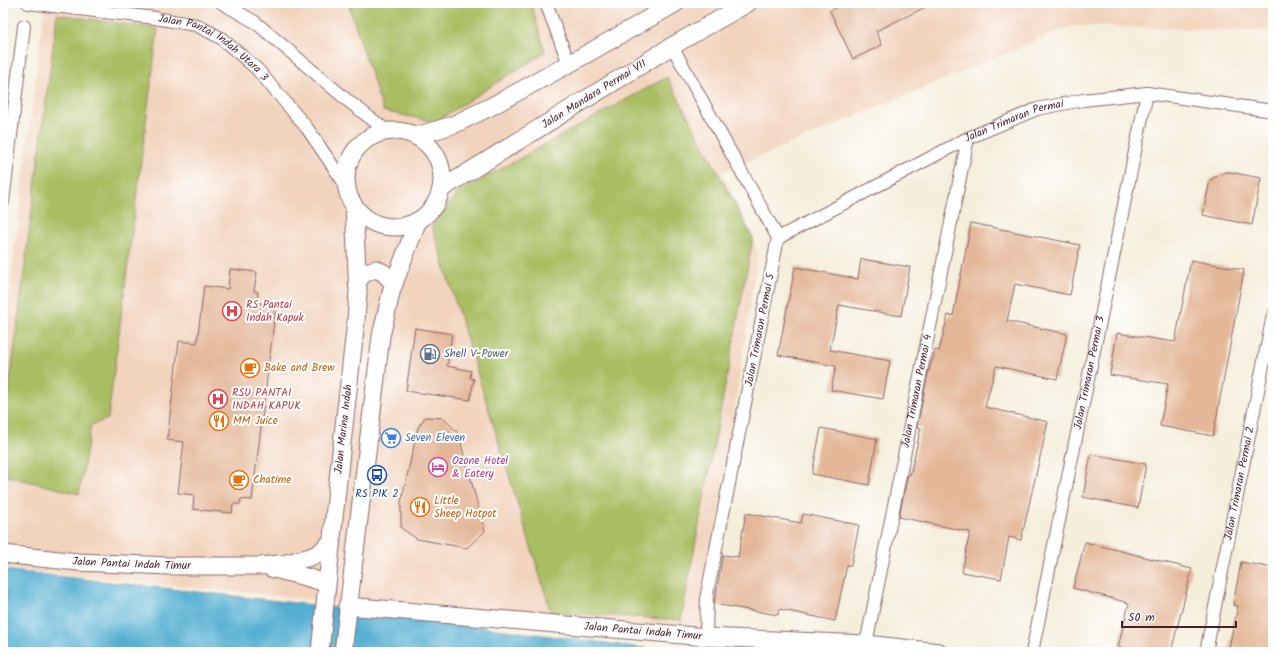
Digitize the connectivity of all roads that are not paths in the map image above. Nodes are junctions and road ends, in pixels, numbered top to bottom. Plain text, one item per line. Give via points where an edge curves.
1 (28, 3) edge
2 (222, 3) edge
3 (546, 3) edge
4 (676, 3) edge
5 (748, 3) edge
6 (24, 26) dead end
7 (672, 46) junction
8 (569, 64) junction
9 (1147, 93) junction
10 (1273, 111) edge
11 (387, 131) junction
12 (416, 136) junction
13 (968, 138) junction
14 (345, 184) junction
15 (442, 189) junction
16 (3, 202) edge
17 (354, 207) junction
18 (417, 222) junction
19 (778, 238) junction
20 (357, 282) junction
21 (394, 284) junction
22 (1273, 315) edge
23 (331, 542) junction
24 (3, 554) edge
25 (261, 566) junction
26 (327, 584) junction
27 (347, 607) junction
28 (706, 637) junction
29 (866, 644) junction
30 (320, 652) edge
31 (343, 652) edge
32 (939, 652) edge
33 (1032, 652) edge
34 (1206, 652) edge

1 - 14 street, Jalan Pantai Indah Utara 3 via 196,25 221,38 257,69 307,128
2 - 11 street via 255,22
3 - 8 street
4 - 8 main road
5 - 7 main road, Jalan Mandara Permai VII
6 - 16 street
7 - 15 main road, Jalan Mandara Permai VII
7 - 19 street
8 - 12 main road via 453,125
9 - 10 street, Jalan Trimaran Permai
9 - 13 street, Jalan Trimaran Permai via 1083,100 1037,109
9 - 33 street, Jalan Trimaran Permai 3
11 - 12 main road via 402,131
11 - 14 main road via 370,137 356,149 347,166
12 - 15 main road via 429,145 438,158 442,173
13 - 19 street, Jalan Trimaran Permai
13 - 29 street, Jalan Trimaran Permai 4
14 - 17 main road
15 - 18 main road via 428,214
17 - 18 main road via 366,220 382,227 400,228
17 - 20 main road, Jalan Marina Indah
18 - 21 main road
19 - 28 street, Jalan Trimaran Permai 5 via 707,594
20 - 21 main road via 366,272 376,269 384,273
20 - 23 main road, Jalan Marina Indah via 356,321
21 - 27 main road via 381,336
22 - 34 street, Jalan Trimaran Permai 2
23 - 25 main road, Jalan Pantai Indah Timur via 310,557
23 - 26 main road, Jalan Marina Indah
24 - 25 main road, Jalan Pantai Indah Timur via 169,566
25 - 26 main road, Jalan Pantai Indah Timur
26 - 30 main road, Jalan Marina Indah
27 - 28 main road, Jalan Pantai Indah Timur
27 - 31 main road
28 - 29 main road, Jalan Pantai Indah Timur
29 - 32 main road, Jalan Pantai Indah Timur

